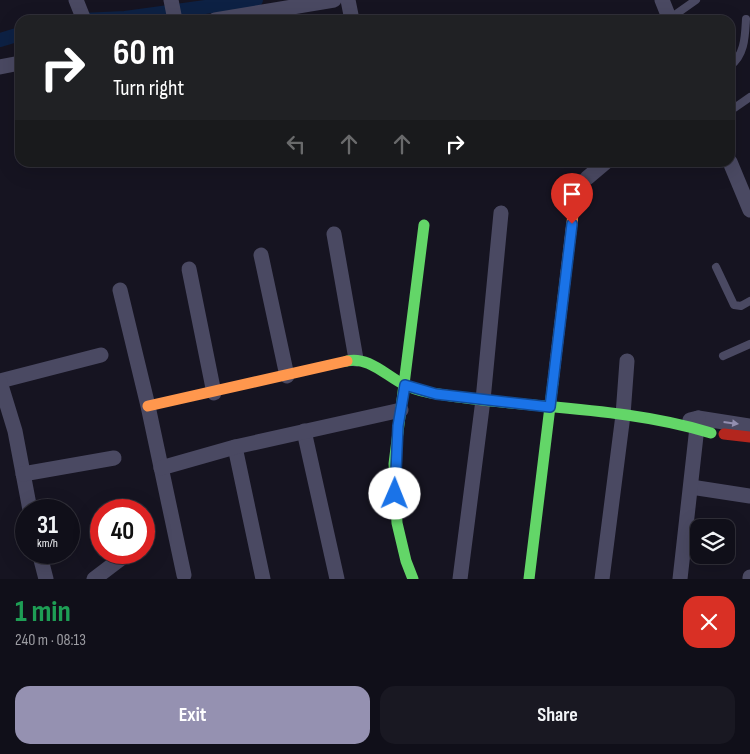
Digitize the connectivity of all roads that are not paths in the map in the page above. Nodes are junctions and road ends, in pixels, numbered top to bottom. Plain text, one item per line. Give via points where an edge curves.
1 (334, 0) edge
2 (348, 0) edge
3 (662, 0) edge
4 (696, 0) edge
5 (245, 15) edge
6 (351, 15) edge
7 (666, 15) edge
8 (675, 15) edge
9 (746, 19) dead end
10 (735, 61) edge
11 (15, 64) edge
12 (0, 67) edge
13 (750, 98) edge
14 (735, 108) edge
15 (600, 167) edge
16 (732, 167) edge
17 (587, 178) dead end
18 (574, 206) dead end
19 (750, 210) edge
20 (501, 213) dead end
21 (424, 225) dead end
22 (334, 234) dead end
23 (261, 254) dead end
24 (716, 267) dead end
25 (189, 269) dead end
26 (120, 290) dead end
27 (750, 302) edge
28 (750, 344) edge
29 (101, 355) dead end
30 (723, 356) dead end
31 (356, 359) junction
32 (626, 362) dead end
33 (287, 376) junction
34 (0, 382) edge
35 (405, 385) junction
36 (214, 393) junction
37 (484, 400) junction
38 (148, 406) junction
39 (550, 407) junction
40 (401, 410) junction
41 (623, 415) junction
42 (679, 423) joint
43 (750, 426) edge
44 (702, 427) junction
45 (304, 432) junction
46 (724, 434) dead end
47 (750, 437) edge
48 (235, 447) junction
49 (114, 458) dead end
50 (162, 468) junction
51 (23, 474) junction
52 (691, 488) junction
53 (750, 496) edge
54 (28, 499) edge
55 (42, 564) edge
56 (114, 564) edge
57 (184, 575) dead end
58 (46, 579) edge
59 (94, 579) edge
60 (263, 579) edge
61 (337, 579) edge
62 (413, 579) edge
63 (460, 579) edge
64 (529, 579) edge
65 (602, 579) edge
66 (680, 579) edge

1 - 5 street
2 - 6 street
3 - 7 street
4 - 8 lane
9 - 10 lane via 744,44
11 - 12 street
13 - 14 lane
15 - 17 street
16 - 19 street
18 - 39 street
20 - 37 street
21 - 35 street
22 - 31 street
23 - 33 street
24 - 27 lane via 734,305
25 - 36 street
26 - 38 street
28 - 30 lane
29 - 34 street
31 - 33 street
31 - 35 street
32 - 41 street
33 - 36 street
34 - 51 street via 15,431
35 - 37 street via 436,394
35 - 40 street
36 - 38 street
37 - 39 street
37 - 63 street
38 - 50 street
39 - 41 street
39 - 64 street
40 - 45 street
40 - 62 street via 395,494 401,544
41 - 42 street
41 - 65 street
42 - 44 street
44 -> 43 street
44 - 52 street
45 - 48 street
45 - 61 street
46 - 47 street
48 - 50 street
48 - 60 street
49 - 51 street
50 - 57 street
51 - 54 street
52 - 53 street
52 - 66 street
55 - 58 street
56 - 59 street

